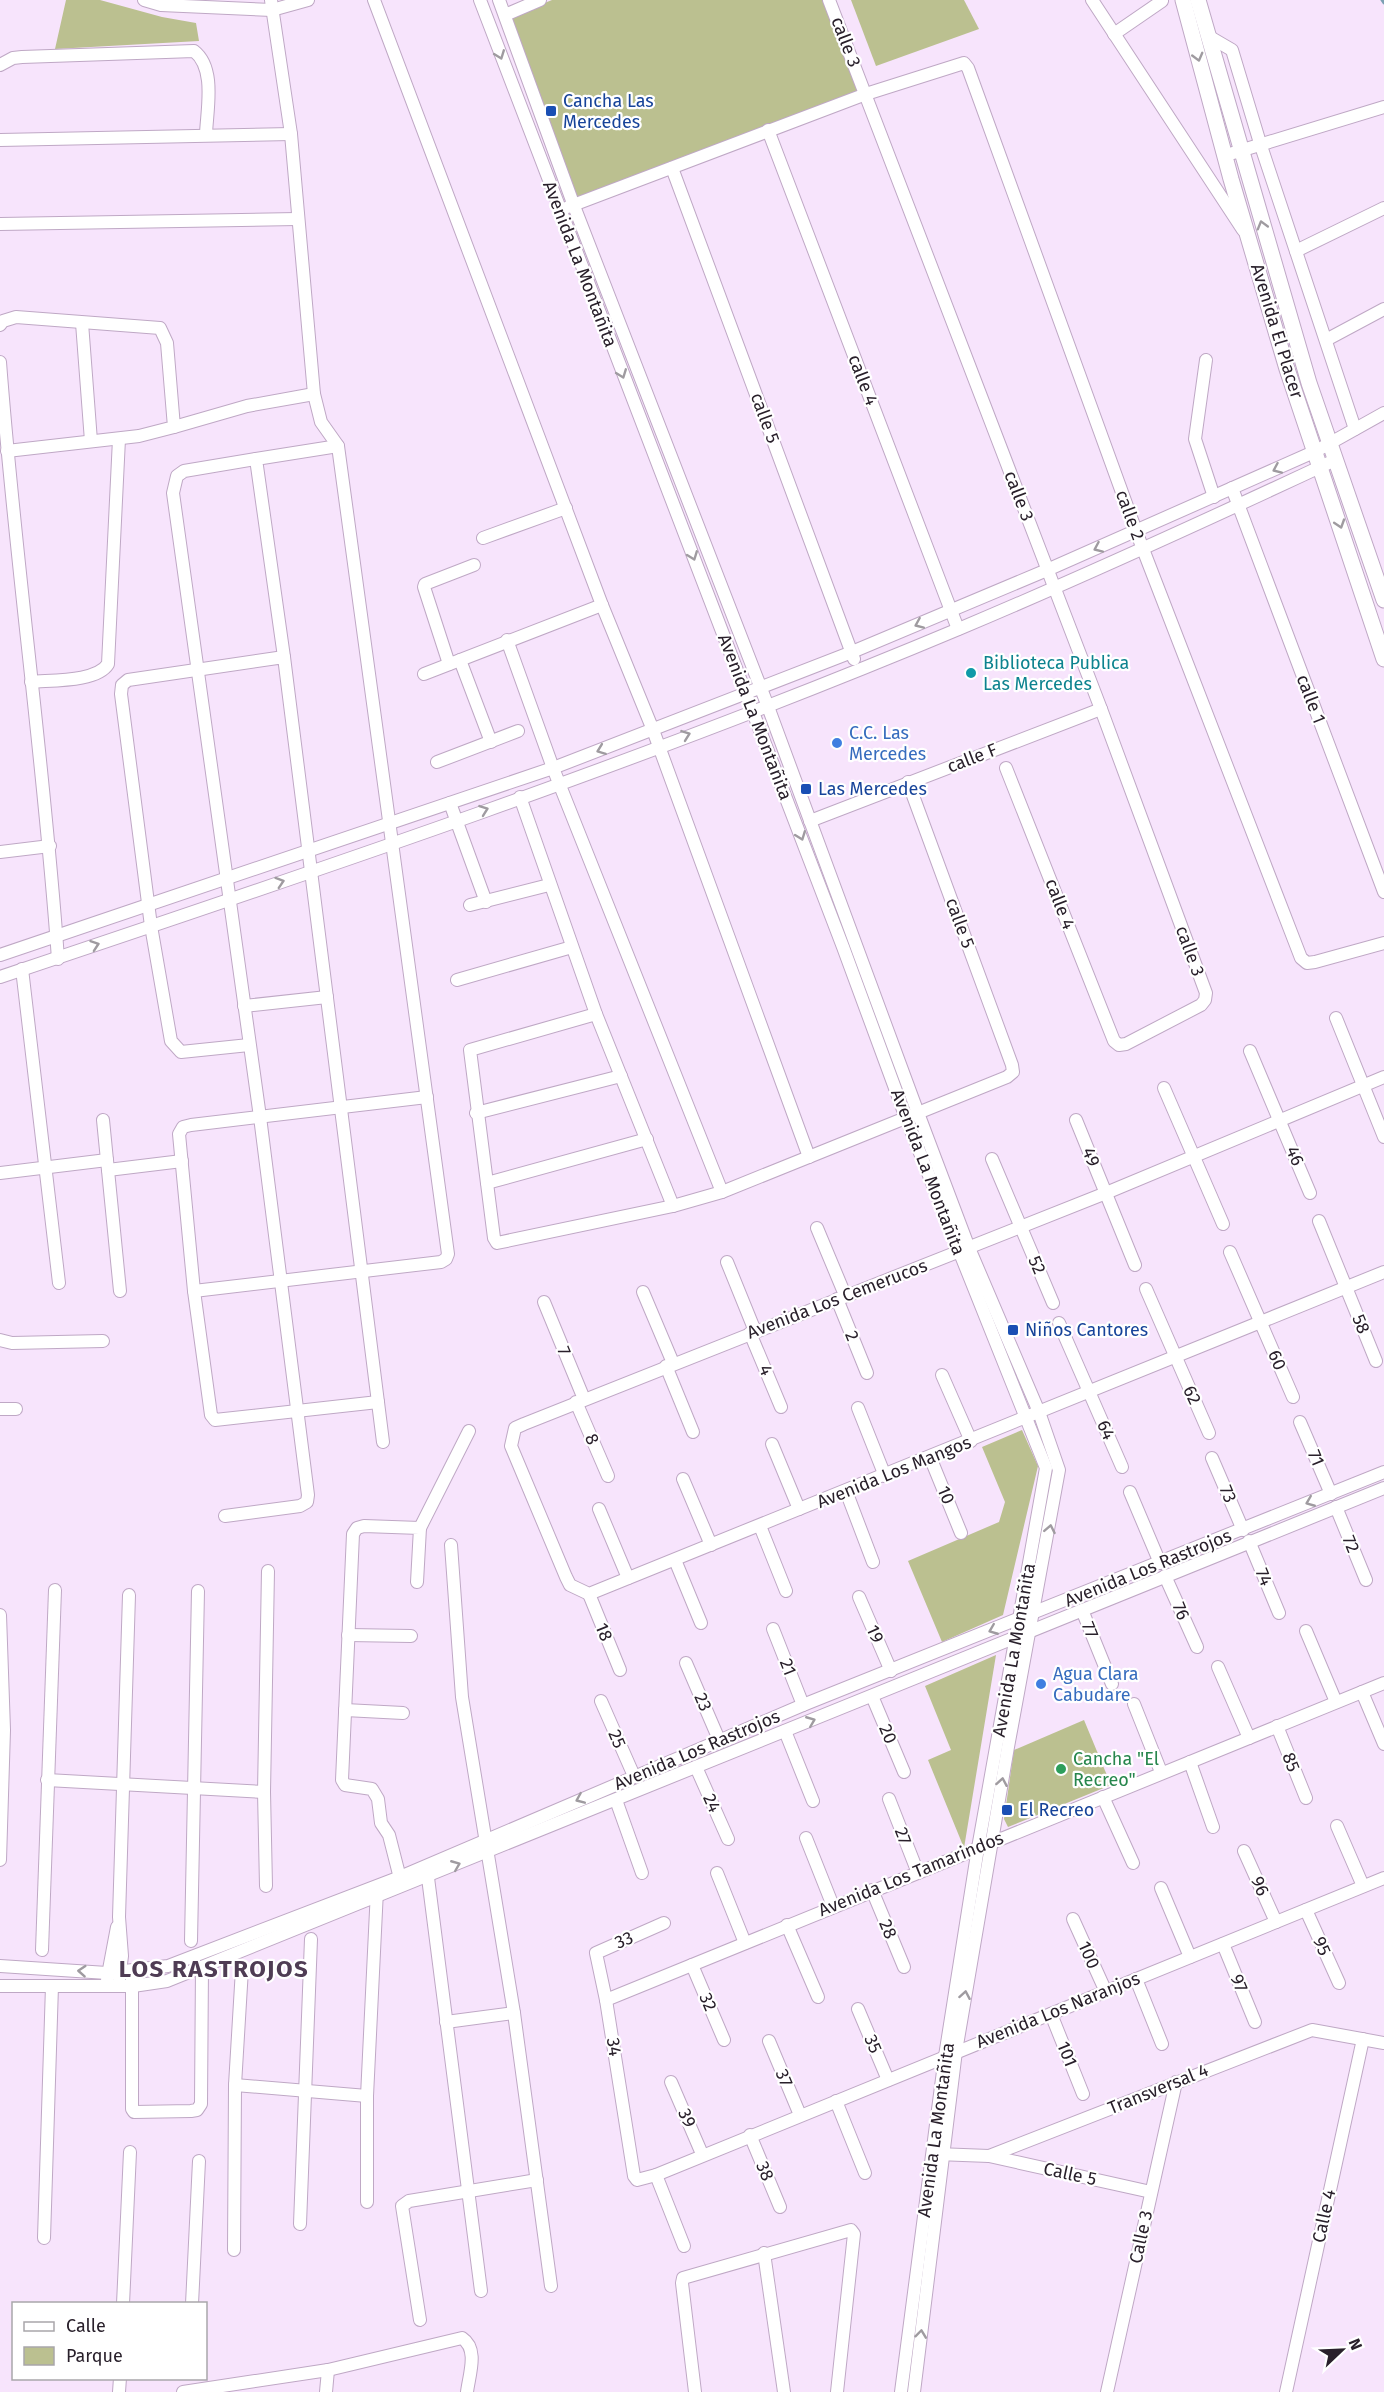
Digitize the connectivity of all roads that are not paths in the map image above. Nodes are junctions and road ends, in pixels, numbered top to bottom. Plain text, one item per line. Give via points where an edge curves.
1 (144, 0) edge
2 (308, 0) edge
3 (374, 0) edge
4 (480, 0) edge
5 (499, 0) edge
6 (540, 0) edge
7 (829, 0) edge
8 (1092, 0) edge
9 (1184, 0) edge
10 (1198, 0) edge
11 (1162, 1) edge
12 (272, 5) edge
13 (505, 15) junction
14 (1114, 34) junction
15 (1208, 36) junction
16 (0, 65) edge
17 (866, 94) junction
18 (1384, 107) edge
19 (768, 130) junction
20 (206, 134) junction
21 (291, 134) junction
22 (0, 140) edge
23 (1260, 143) junction
24 (1240, 150) junction
25 (1225, 156) junction
26 (672, 168) junction
27 (574, 206) junction
28 (1384, 208) edge
29 (558, 210) junction
30 (297, 219) junction
31 (0, 224) edge
32 (1248, 238) junction
33 (1296, 251) junction
34 (1384, 309) edge
35 (82, 323) junction
36 (0, 325) edge
37 (1326, 340) junction
38 (1206, 360) dead end
39 (0, 362) edge
40 (314, 394) junction
41 (1384, 413) edge
42 (174, 427) junction
43 (1355, 429) junction
44 (120, 439) junction
45 (91, 441) junction
46 (338, 446) junction
47 (1323, 448) junction
48 (7, 451) junction
49 (256, 459) junction
50 (1328, 463) junction
51 (1232, 488) junction
52 (1214, 497) junction
53 (1238, 506) junction
54 (566, 508) junction
55 (1136, 531) junction
56 (483, 538) dead end
57 (1143, 549) junction
58 (474, 565) dead end
59 (1047, 570) junction
60 (1054, 588) junction
61 (1384, 600) edge
62 (602, 605) junction
63 (951, 610) junction
64 (958, 629) junction
65 (507, 640) junction
66 (852, 652) junction
67 (284, 657) junction
68 (1384, 659) edge
69 (455, 662) junction
70 (199, 669) junction
71 (858, 669) junction
72 (424, 674) dead end
73 (31, 682) junction
74 (761, 687) junction
75 (746, 692) junction
76 (767, 704) junction
77 (1101, 709) junction
78 (753, 711) junction
79 (653, 730) junction
80 (518, 731) dead end
81 (491, 742) junction
82 (659, 746) junction
83 (437, 762) dead end
84 (553, 768) junction
85 (1006, 768) dead end
86 (908, 782) junction
87 (559, 783) junction
88 (519, 797) junction
89 (450, 803) junction
90 (456, 820) junction
91 (810, 821) junction
92 (390, 825) junction
93 (392, 843) junction
94 (50, 846) junction
95 (309, 850) junction
96 (0, 852) edge
97 (312, 872) junction
98 (226, 879) junction
99 (549, 885) junction
100 (1384, 892) edge
101 (228, 899) junction
102 (486, 902) junction
103 (148, 905) junction
104 (470, 905) dead end
105 (151, 926) junction
106 (56, 936) junction
107 (1384, 943) edge
108 (573, 947) junction
109 (0, 955) edge
110 (58, 958) junction
111 (22, 969) junction
112 (0, 977) edge
113 (457, 980) dead end
114 (327, 997) junction
115 (244, 1006) junction
116 (596, 1014) junction
117 (1336, 1018) dead end
118 (1114, 1041) joint
119 (249, 1045) junction
120 (1250, 1052) dead end
121 (621, 1076) junction
122 (1384, 1077) edge
123 (1363, 1086) junction
124 (1164, 1088) dead end
125 (427, 1096) junction
126 (342, 1106) junction
127 (476, 1113) junction
128 (912, 1116) junction
129 (260, 1117) junction
130 (103, 1120) dead end
131 (1076, 1120) dead end
132 (1279, 1120) junction
133 (1384, 1137) edge
134 (647, 1139) junction
135 (1194, 1156) junction
136 (809, 1157) junction
137 (993, 1159) dead end
138 (182, 1161) junction
139 (107, 1165) junction
140 (46, 1168) junction
141 (0, 1173) edge
142 (486, 1183) junction
143 (722, 1192) junction
144 (1106, 1193) junction
145 (1310, 1193) dead end
146 (673, 1206) junction
147 (1319, 1221) dead end
148 (1223, 1224) dead end
149 (1021, 1227) junction
150 (817, 1228) dead end
151 (964, 1250) junction
152 (1230, 1252) dead end
153 (727, 1262) dead end
154 (1135, 1265) dead end
155 (363, 1272) junction
156 (1384, 1272) edge
157 (280, 1282) junction
158 (59, 1283) dead end
159 (1346, 1287) junction
160 (1146, 1289) dead end
161 (120, 1291) dead end
162 (194, 1291) junction
163 (643, 1292) dead end
164 (841, 1297) junction
165 (544, 1302) dead end
166 (1053, 1303) dead end
167 (1261, 1322) junction
168 (1059, 1323) dead end
169 (753, 1332) junction
170 (0, 1340) edge
171 (104, 1341) dead end
172 (1175, 1357) junction
173 (1376, 1361) dead end
174 (669, 1365) junction
175 (867, 1373) dead end
176 (942, 1375) dead end
177 (1090, 1392) junction
178 (1293, 1397) dead end
179 (580, 1401) junction
180 (378, 1402) junction
181 (782, 1407) dead end
182 (858, 1408) dead end
183 (0, 1409) edge
184 (16, 1409) dead end
185 (296, 1411) junction
186 (1039, 1412) junction
187 (1027, 1417) junction
188 (1300, 1422) dead end
189 (469, 1431) dead end
190 (693, 1432) dead end
191 (1209, 1433) dead end
192 (970, 1441) junction
193 (384, 1442) dead end
194 (772, 1444) dead end
195 (930, 1457) junction
196 (1212, 1458) dead end
197 (1122, 1467) dead end
198 (1384, 1472) edge
199 (608, 1476) dead end
200 (885, 1476) junction
201 (683, 1479) dead end
202 (1384, 1488) edge
203 (846, 1491) junction
204 (1130, 1492) dead end
205 (1331, 1494) junction
206 (1336, 1507) junction
207 (599, 1509) dead end
208 (799, 1509) junction
209 (225, 1515) dead end
210 (760, 1526) junction
211 (420, 1528) junction
212 (961, 1533) dead end
213 (1246, 1535) junction
214 (451, 1545) dead end
215 (711, 1545) junction
216 (675, 1560) junction
217 (873, 1562) dead end
218 (1160, 1563) junction
219 (268, 1571) dead end
220 (1166, 1576) junction
221 (628, 1578) junction
222 (1366, 1581) dead end
223 (417, 1582) dead end
224 (55, 1590) dead end
225 (198, 1591) dead end
226 (786, 1591) dead end
227 (589, 1594) junction
228 (129, 1595) dead end
229 (859, 1597) dead end
230 (1082, 1610) junction
231 (1280, 1613) dead end
232 (1034, 1614) junction
233 (0, 1615) edge
234 (1019, 1620) junction
235 (701, 1623) dead end
236 (0, 1629) edge
237 (773, 1629) dead end
238 (1306, 1631) dead end
239 (1031, 1632) junction
240 (348, 1635) junction
241 (411, 1636) dead end
242 (1016, 1638) junction
243 (1197, 1647) dead end
244 (686, 1663) dead end
245 (1218, 1667) dead end
246 (620, 1670) dead end
247 (891, 1671) junction
248 (1384, 1683) edge
249 (1112, 1684) dead end
250 (1362, 1692) junction
251 (872, 1696) junction
252 (1, 1700) edge
253 (601, 1701) dead end
254 (1336, 1702) junction
255 (1134, 1704) dead end
256 (803, 1705) junction
257 (345, 1710) junction
258 (403, 1713) dead end
259 (1276, 1726) junction
260 (785, 1731) junction
261 (1249, 1738) junction
262 (720, 1742) junction
263 (1384, 1744) edge
264 (1190, 1761) junction
265 (696, 1767) junction
266 (904, 1772) dead end
267 (1161, 1772) junction
268 (634, 1776) junction
269 (47, 1780) junction
270 (124, 1784) junction
271 (192, 1786) junction
272 (264, 1792) junction
273 (1102, 1797) junction
274 (1306, 1798) dead end
275 (889, 1799) dead end
276 (616, 1800) junction
277 (813, 1801) dead end
278 (1, 1822) edge
279 (1337, 1826) dead end
280 (1213, 1827) dead end
281 (806, 1838) dead end
282 (728, 1839) dead end
283 (991, 1842) junction
284 (485, 1846) junction
285 (978, 1848) junction
286 (1244, 1851) dead end
287 (0, 1860) edge
288 (1133, 1863) dead end
289 (427, 1871) junction
290 (642, 1873) dead end
291 (717, 1873) dead end
292 (918, 1873) junction
293 (1384, 1878) edge
294 (401, 1882) junction
295 (266, 1886) dead end
296 (1363, 1886) junction
297 (1161, 1888) dead end
298 (872, 1890) junction
299 (377, 1891) junction
300 (833, 1906) junction
301 (1306, 1910) junction
302 (1073, 1919) dead end
303 (1276, 1922) junction
304 (664, 1923) dead end
305 (787, 1925) junction
306 (311, 1939) dead end
307 (191, 1941) dead end
308 (745, 1943) junction
309 (1223, 1944) junction
310 (42, 1950) dead end
311 (1190, 1957) junction
312 (692, 1965) junction
313 (0, 1966) edge
314 (202, 1967) junction
315 (904, 1967) dead end
316 (242, 1969) dead end
317 (117, 1978) junction
318 (1136, 1979) junction
319 (1339, 1983) dead end
320 (0, 1986) edge
321 (52, 1986) junction
322 (133, 1986) junction
323 (1106, 1992) junction
324 (818, 1996) dead end
325 (606, 2000) junction
326 (858, 2009) dead end
327 (514, 2013) junction
328 (1051, 2014) junction
329 (446, 2022) junction
330 (1255, 2022) dead end
331 (1363, 2039) junction
332 (724, 2040) dead end
333 (769, 2041) dead end
334 (1384, 2043) edge
335 (1161, 2044) dead end
336 (950, 2053) junction
337 (888, 2080) junction
338 (671, 2082) dead end
339 (1176, 2082) junction
340 (235, 2085) junction
341 (303, 2089) junction
342 (1083, 2094) dead end
343 (367, 2096) junction
344 (836, 2101) junction
345 (800, 2115) junction
346 (750, 2135) junction
347 (130, 2152) dead end
348 (702, 2154) junction
349 (937, 2154) junction
350 (990, 2156) junction
351 (199, 2161) dead end
352 (865, 2172) dead end
353 (656, 2175) junction
354 (634, 2176) joint
355 (537, 2180) junction
356 (468, 2189) junction
357 (1151, 2192) junction
358 (367, 2202) dead end
359 (780, 2207) dead end
360 (300, 2224) dead end
361 (44, 2238) dead end
362 (684, 2246) dead end
363 (234, 2250) dead end
364 (764, 2253) junction
365 (551, 2286) dead end
366 (481, 2292) dead end
367 (123, 2302) edge
368 (192, 2302) edge
369 (420, 2320) dead end
370 (328, 2370) junction
371 (183, 2392) edge
372 (326, 2392) edge
373 (467, 2392) edge
374 (695, 2392) edge
375 (784, 2392) edge
376 (837, 2392) edge
377 (901, 2392) edge
378 (914, 2392) edge
379 (1107, 2392) edge
380 (1286, 2392) edge

1 - 12 street via 161,5
2 - 12 street
3 - 54 street
4 -> 29 street, Avenida La Montañita
5 - 13 street, Avenida La Montañita
6 - 13 street
7 - 17 street, calle 3
8 - 14 street
9 -> 25 street, Avenida El Placer
10 - 15 street, Avenida El Placer
11 - 14 street
12 - 21 street
13 - 27 street, Avenida La Montañita
14 - 32 street
15 - 23 street via 1232,50
15 - 24 street, Avenida El Placer
16 - 20 street via 22,57 194,51 207,71
17 - 19 street
17 - 55 street, calle 2 via 957,63 968,68
17 - 59 street, calle 3
18 - 23 street
19 - 26 street
19 - 63 street, calle 4
20 - 21 street
20 - 22 street
21 - 30 street
23 - 24 street
23 - 33 street
24 - 25 street
47 -> 24 street, Avenida El Placer via 1305,372
25 - 32 street, Avenida El Placer
26 - 27 street
26 - 66 street, calle 5
27 - 29 street
27 - 74 street, Avenida La Montañita
28 - 33 street
29 -> 75 street, Avenida La Montañita
30 - 31 street
30 - 40 street
32 - 47 street, Avenida El Placer
33 - 37 street
34 - 37 street
35 - 36 street via 16,317
35 - 42 street via 155,327 164,332
35 - 45 street
37 - 43 street
38 - 52 street via 1195,439
39 - 48 street
40 - 42 street via 247,406
40 - 46 street via 321,422
41 - 43 street
42 - 44 street
43 - 47 street
44 - 45 street
44 - 73 street via 108,664 92,676
45 - 48 street
46 - 49 street
46 - 92 street
47 - 50 street, Avenida El Placer
47 -> 51 street
48 - 73 street
49 - 67 street
49 - 70 street via 193,467 177,476 173,484
50 - 53 street
50 - 61 street, Avenida El Placer
50 -> 68 street, Avenida El Placer
51 - 52 street
51 - 53 street, calle 1
52 - 55 street
53 - 57 street
53 - 100 street, calle 1
54 - 56 street
54 - 62 street
55 - 57 street, calle 2
55 -> 59 street
57 - 60 street
57 - 107 street, calle 2 via 1301,958 1307,963 1315,962
58 - 69 street via 424,587
59 - 60 street, calle 3
59 - 63 street
60 - 64 street
60 - 77 street, calle 3
62 - 65 street
62 - 79 street
63 - 64 street, calle 4
63 -> 66 street
64 - 71 street
65 - 69 street
65 - 84 street
66 - 71 street, calle 5
66 - 74 street
67 - 70 street
67 - 95 street
69 - 72 street
69 - 81 street
70 - 98 street
70 - 103 street via 128,680 122,685
71 - 76 street
73 - 94 street
74 - 75 street
74 - 76 street, Avenida La Montañita
75 - 78 street, Avenida La Montañita
75 - 79 street
76 - 78 street
76 - 91 street, Avenida La Montañita
77 - 86 street, calle F
77 - 118 street, calle 3 via 1206,993 1201,1005 1126,1044
82 -> 78 street
78 -> 128 street, Avenida La Montañita
79 - 82 street
79 -> 84 street
80 - 81 street
81 - 83 street
82 - 87 street
82 - 136 street
84 - 87 street
84 - 89 street
85 - 118 street, calle 4
86 - 91 street, calle F
86 - 128 street, calle 5 via 1013,1072
87 - 88 street
87 - 143 street
90 -> 88 street
88 - 99 street
89 - 90 street
89 - 92 street
90 - 93 street
90 - 102 street
91 - 128 street, Avenida La Montañita
92 - 93 street
92 - 95 street
93 - 97 street
93 - 125 street
94 - 96 street
94 - 106 street
95 - 97 street
95 - 98 street
101 -> 97 street
97 - 114 street
98 - 101 street
98 - 103 street
99 - 102 street
99 - 108 street
101 - 105 street
101 - 115 street
102 - 104 street
103 - 105 street
103 - 106 street
110 -> 105 street
105 - 119 street via 175,1047 181,1052
106 - 109 street
106 - 110 street
108 - 113 street
108 - 116 street
110 - 111 street
111 - 112 street
111 - 140 street
114 - 115 street
114 - 126 street
115 - 119 street
116 - 121 street
116 - 127 street via 470,1050
117 - 123 street
119 - 129 street
120 - 132 street, 46
121 - 127 street
121 - 134 street
122 - 123 street, Avenida Los Cemerucos
123 - 132 street, Avenida Los Cemerucos
123 - 133 street
124 - 135 street
125 - 126 street
125 - 155 street via 447,1259
126 - 129 street
126 - 155 street
127 - 142 street
128 - 136 street
128 - 151 street, Avenida La Montañita
129 - 138 street via 183,1127 179,1134
129 - 157 street
130 - 139 street
131 - 144 street, 49
132 - 135 street, Avenida Los Cemerucos
132 - 145 street, 46
134 - 142 street
134 - 146 street
135 - 144 street, Avenida Los Cemerucos
135 - 148 street
136 - 143 street
137 - 149 street, 52
138 - 139 street
138 - 162 street
139 - 140 street
139 - 161 street
140 - 141 street
140 - 158 street
142 - 146 street via 494,1238 502,1244
143 - 146 street
144 - 149 street, Avenida Los Cemerucos
144 - 154 street, 49
147 - 159 street, 58
149 - 151 street, Avenida Los Cemerucos
149 - 166 street, 52
150 - 164 street, 2
151 - 164 street, Avenida Los Cemerucos
151 - 186 street, Avenida La Montañita
151 - 187 street, Avenida La Montañita
152 - 167 street, 60
153 - 169 street, 4
155 - 157 street
155 - 180 street
156 - 159 street, Avenida Los Mangos
157 - 162 street
157 - 185 street
159 - 167 street, Avenida Los Mangos
159 - 173 street, 58
160 - 172 street, 62
162 - 185 street via 211,1415 215,1420
163 - 174 street
164 - 169 street, Avenida Los Cemerucos
164 - 175 street, 2
165 - 179 street, 7
167 - 172 street, Avenida Los Mangos
167 - 178 street, 60
168 - 177 street, 64
169 - 174 street, Avenida Los Cemerucos
169 - 181 street, 4
170 - 171 street
172 - 177 street, Avenida Los Mangos
172 - 191 street, 62
174 - 179 street, Avenida Los Cemerucos
174 - 190 street
176 - 192 street
177 - 186 street, Avenida Los Mangos
177 - 197 street, 64
179 - 199 street, 8
179 - 227 street, Avenida Los Cemerucos via 515,1428 511,1446 570,1585
180 - 185 street
180 - 193 street
182 - 200 street
183 - 184 street
185 - 209 street via 307,1502
186 - 187 street, Avenida Los Mangos
232 -> 186 street, Avenida La Montañita via 1060,1477
187 - 192 street, Avenida Los Mangos
187 - 234 street, Avenida La Montañita via 1046,1474
188 - 205 street, 71
189 - 211 street
192 - 195 street, Avenida Los Mangos
194 - 208 street
195 - 200 street, Avenida Los Mangos
195 - 212 street, 10
196 - 213 street, 73
198 - 205 street, Avenida Los Rastrojos
200 - 203 street, Avenida Los Mangos
201 - 215 street
202 - 206 street, Avenida Los Rastrojos
203 - 208 street, Avenida Los Mangos
203 - 217 street
204 - 218 street
205 -> 213 street, Avenida Los Rastrojos
206 - 213 street, Avenida Los Rastrojos
206 - 222 street, 72
207 - 221 street
208 - 210 street, Avenida Los Mangos
210 - 215 street, Avenida Los Mangos
210 - 226 street
211 - 223 street
211 - 240 street via 357,1528 353,1534
213 - 218 street, Avenida Los Rastrojos
213 - 220 street, Avenida Los Rastrojos
213 - 231 street, 74
214 - 284 street via 462,1697
215 - 216 street, Avenida Los Mangos
216 - 221 street, Avenida Los Mangos
216 - 235 street
218 - 232 street, Avenida Los Rastrojos
219 - 272 street
220 - 230 street, Avenida Los Rastrojos
220 - 243 street, 76
221 - 227 street, Avenida Los Mangos
224 - 269 street
225 - 271 street
227 - 246 street, 18
228 - 270 street
229 - 247 street, 19
230 - 239 street, Avenida Los Rastrojos
230 - 249 street, 77
232 - 234 street, Avenida Los Rastrojos
232 - 239 street, Avenida La Montañita
233 - 236 street
234 - 242 street, Avenida La Montañita
234 -> 247 street, Avenida Los Rastrojos
236 - 252 street
237 - 256 street, 21
238 - 254 street
239 - 242 street, Avenida Los Rastrojos
283 -> 239 street, Avenida La Montañita
240 - 241 street
240 - 257 street
242 - 251 street, Avenida Los Rastrojos
242 - 285 street, Avenida La Montañita
244 - 262 street, 23
245 - 261 street
247 - 256 street, Avenida Los Rastrojos
248 - 250 street, Avenida Los Tamarindos
250 - 254 street, Avenida Los Tamarindos
250 - 263 street
260 -> 251 street, Avenida Los Rastrojos
251 - 266 street, 20
252 - 278 street
253 - 268 street, 25
254 - 259 street, Avenida Los Tamarindos
255 - 267 street
256 - 262 street, Avenida Los Rastrojos
257 - 258 street
257 - 294 street via 342,1780 345,1785 372,1789 375,1793
259 - 261 street, Avenida Los Tamarindos
259 - 274 street, 85
260 - 265 street, Avenida Los Rastrojos
260 - 277 street
261 - 264 street, Avenida Los Tamarindos
262 - 268 street, Avenida Los Rastrojos
264 - 267 street, Avenida Los Tamarindos
264 - 280 street
265 - 276 street, Avenida Los Rastrojos
265 - 282 street, 24
267 - 273 street, Avenida Los Tamarindos
268 -> 284 street, Avenida Los Rastrojos
269 - 270 street
269 - 310 street
270 - 271 street
270 - 317 street via 119,1917 122,1956
271 - 272 street
271 - 307 street
272 - 295 street
273 - 283 street, Avenida Los Tamarindos
273 - 288 street
275 - 292 street, 27
276 - 284 street, Avenida Los Rastrojos
276 - 290 street
278 - 287 street
279 - 296 street
281 - 300 street
283 - 285 street, Avenida Los Tamarindos
336 -> 283 street, Avenida La Montañita
284 - 289 street, Avenida Los Rastrojos
284 - 327 street
285 - 292 street, Avenida Los Tamarindos
285 - 336 street, Avenida La Montañita
286 - 303 street, 96
289 - 294 street, Avenida Los Rastrojos
289 - 329 street
291 - 308 street
292 - 298 street, Avenida Los Tamarindos
293 - 296 street, Avenida Los Naranjos
294 - 299 street, Avenida Los Rastrojos
296 - 301 street, Avenida Los Naranjos
297 - 311 street
298 - 300 street, Avenida Los Tamarindos
298 - 315 street, 28
299 - 314 street, Avenida Los Rastrojos
299 - 317 street, Avenida Los Rastrojos via 168,1966
299 - 343 street
300 - 305 street, Avenida Los Tamarindos
301 - 303 street, Avenida Los Naranjos
301 - 319 street, 95
302 - 323 street, 100
303 - 309 street, Avenida Los Naranjos
304 - 325 street, 33 via 596,1953
305 - 308 street, Avenida Los Tamarindos
305 - 324 street
306 - 341 street
308 - 312 street, Avenida Los Tamarindos
309 - 311 street, Avenida Los Naranjos
309 - 330 street, 97
311 - 318 street, Avenida Los Naranjos
312 - 325 street, Avenida Los Tamarindos
312 - 332 street, 32
317 -> 313 street, Avenida Los Rastrojos
314 - 322 street, Avenida Los Rastrojos via 167,1981
314 - 322 street via 201,2104 197,2110 132,2109
316 - 340 street
317 - 321 street, Avenida Los Rastrojos
317 - 322 street
318 - 323 street, Avenida Los Naranjos
318 - 335 street
320 - 321 street, Avenida Los Rastrojos
321 - 361 street
323 - 328 street, Avenida Los Naranjos
325 - 354 street, 34
326 - 337 street, 35
327 - 329 street
327 - 355 street
328 - 336 street, Avenida Los Naranjos
328 - 342 street, 101
329 - 356 street
331 - 334 street, Transversal 4
331 - 339 street, Transversal 4 via 1312,2030
331 - 380 street, Calle 4
333 - 345 street, 37
336 - 337 street, Avenida Los Naranjos
336 - 349 street, Avenida La Montañita
337 - 344 street, Avenida Los Naranjos
338 - 348 street, 39
339 - 350 street, Transversal 4
339 - 357 street, Calle 3
340 - 341 street
340 - 363 street
341 - 343 street
341 - 360 street
343 - 358 street
344 - 345 street, Avenida Los Naranjos
344 - 352 street
345 - 346 street, Avenida Los Naranjos
346 - 348 street, Avenida Los Naranjos
346 - 359 street, 38
347 - 367 street
348 - 353 street, Avenida Los Naranjos
349 - 350 street, Transversal 4
349 - 377 street, Avenida La Montañita
378 -> 349 street, Avenida La Montañita
350 - 357 street, Calle 5
351 - 368 street
353 - 354 street, Avenida Los Naranjos via 637,2180
353 - 362 street
355 - 356 street
355 - 365 street
356 - 366 street
356 - 369 street via 409,2200 402,2206
357 - 379 street, Calle 3
364 - 374 street via 683,2278
364 - 375 street
364 - 376 street via 846,2230 854,2234
370 - 371 street
370 - 372 street
370 - 373 street via 462,2338 472,2353

